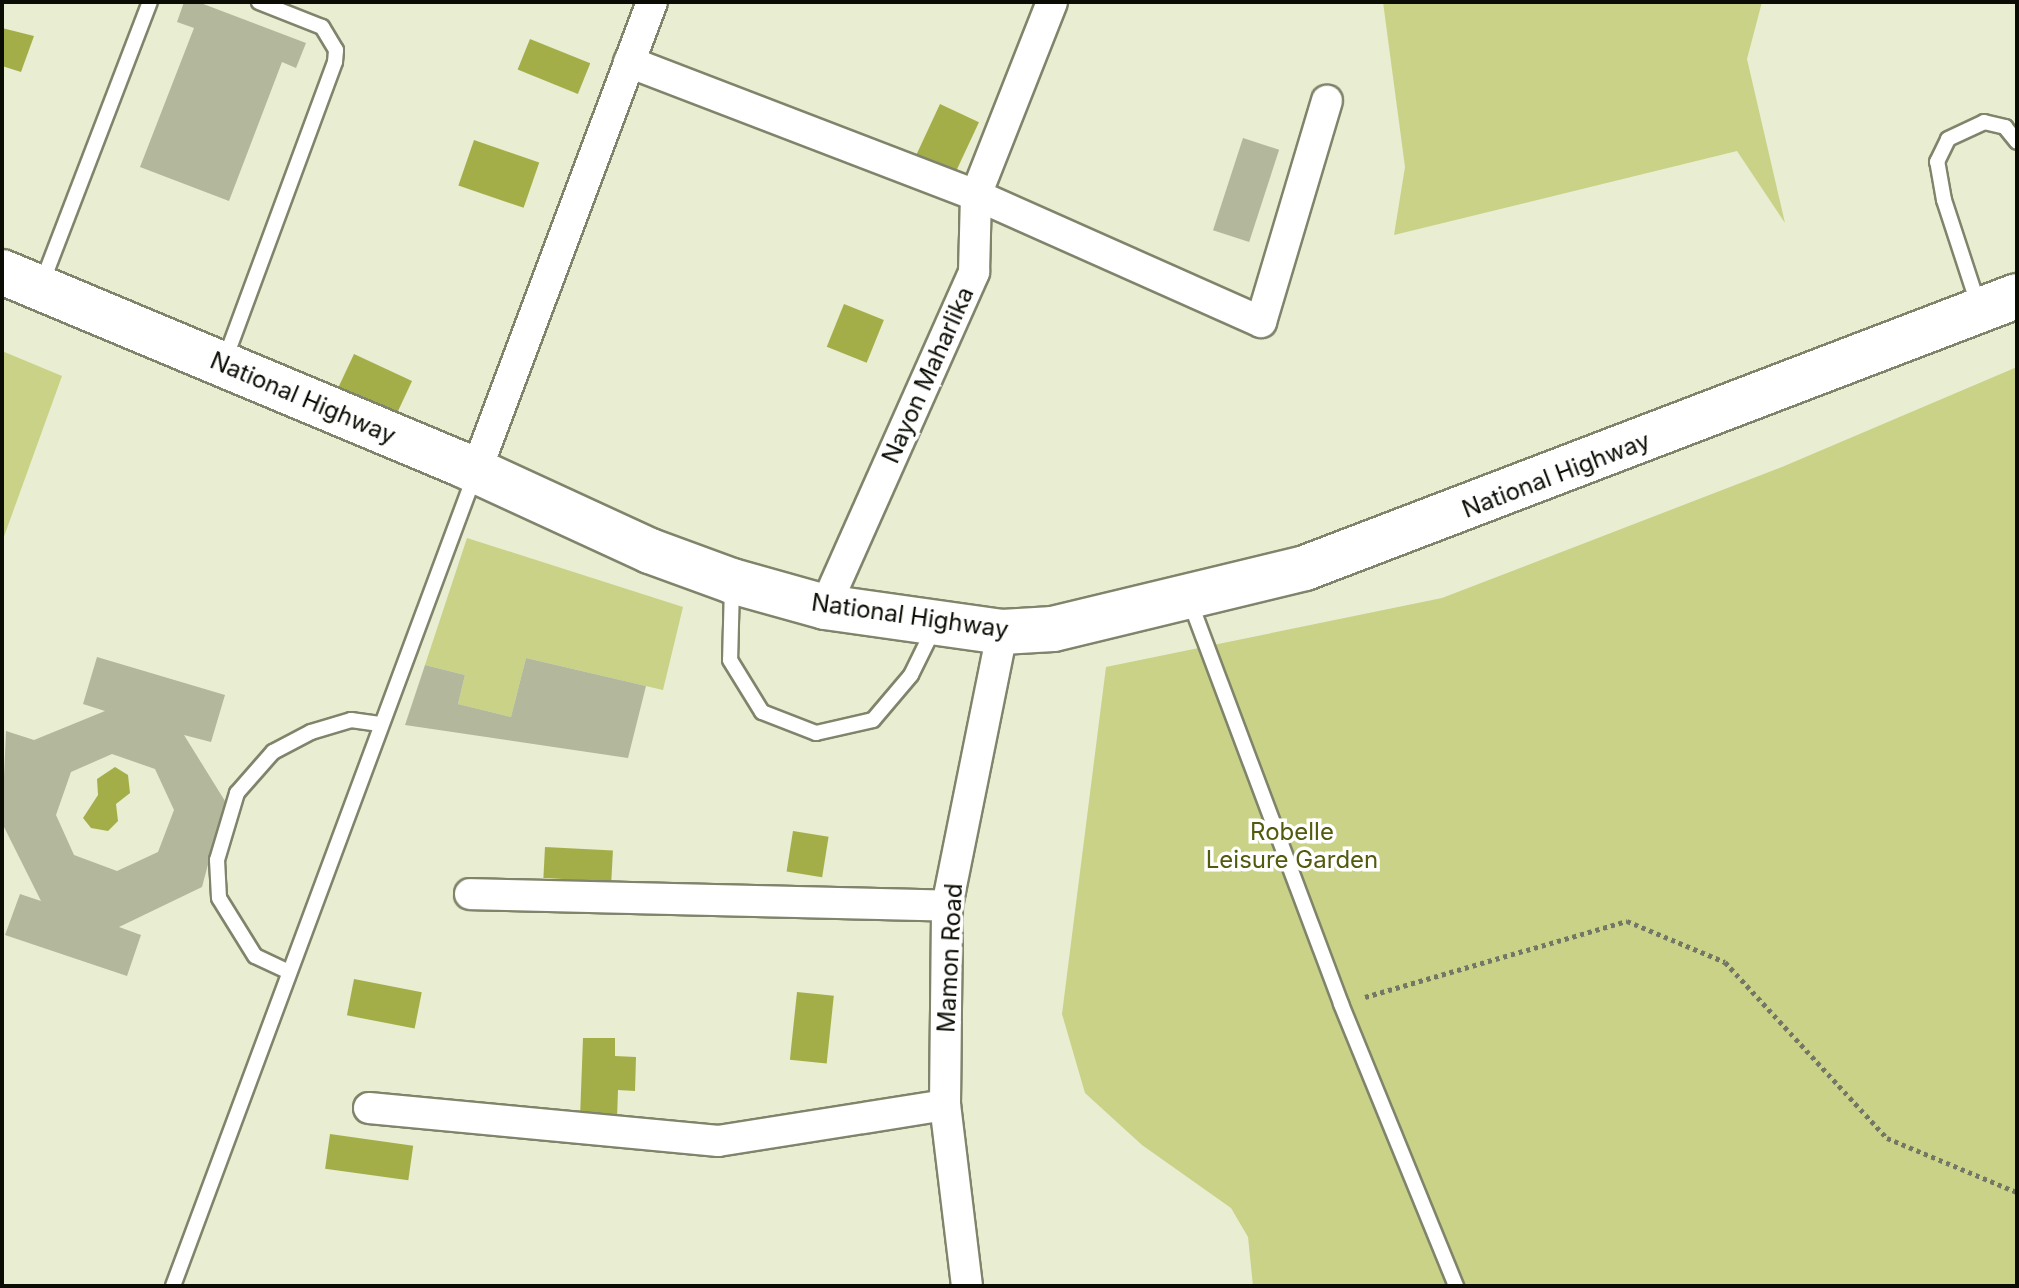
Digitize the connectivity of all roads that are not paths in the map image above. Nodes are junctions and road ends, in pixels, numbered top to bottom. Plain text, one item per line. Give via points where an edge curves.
1 (150, 2) edge
2 (259, 2) edge
3 (652, 2) edge
4 (1052, 2) edge
5 (629, 62) junction
6 (1327, 101) dead end
7 (2017, 142) edge
8 (976, 195) junction
9 (21, 280) edge
10 (1998, 303) edge
11 (223, 364) junction
12 (476, 471) junction
13 (732, 581) junction
14 (1189, 599) junction
15 (825, 607) junction
16 (937, 621) junction
17 (1002, 632) junction
18 (380, 724) junction
19 (470, 894) dead end
20 (947, 906) junction
21 (287, 971) junction
22 (945, 1105) junction
23 (369, 1108) dead end
24 (173, 1286) edge
25 (967, 1286) edge
26 (1456, 1286) edge

1 - 9 lane
2 - 11 lane via 322,27 336,50 335,62
3 - 5 street
4 - 8 street, Nayon Maharlika
5 - 8 street
5 - 12 street
6 - 8 street via 1261,322
7 - 10 lane via 2005,127 1984,122 1948,139 1937,162 1944,200
8 - 15 street, Nayon Maharlika via 974,272
9 - 11 main road, National Highway
10 - 14 main road, National Highway via 1455,514 1305,568
11 - 12 main road, National Highway
12 - 13 main road, National Highway via 650,551
12 - 18 lane
13 - 15 main road, National Highway
13 - 16 lane via 730,660 762,712 816,733 873,720 911,675
14 - 17 main road, National Highway via 1053,629
14 - 26 lane via 1341,1004
15 - 16 main road, National Highway
16 - 17 main road, National Highway
17 - 20 street, Mamon Road
18 - 21 lane
18 - 21 lane via 351,720 311,732 273,752 237,793 217,860 219,898 255,956
19 - 20 street
20 - 22 street, Mamon Road
21 - 24 lane
22 - 23 street via 718,1141
22 - 25 street, Mamon Road

